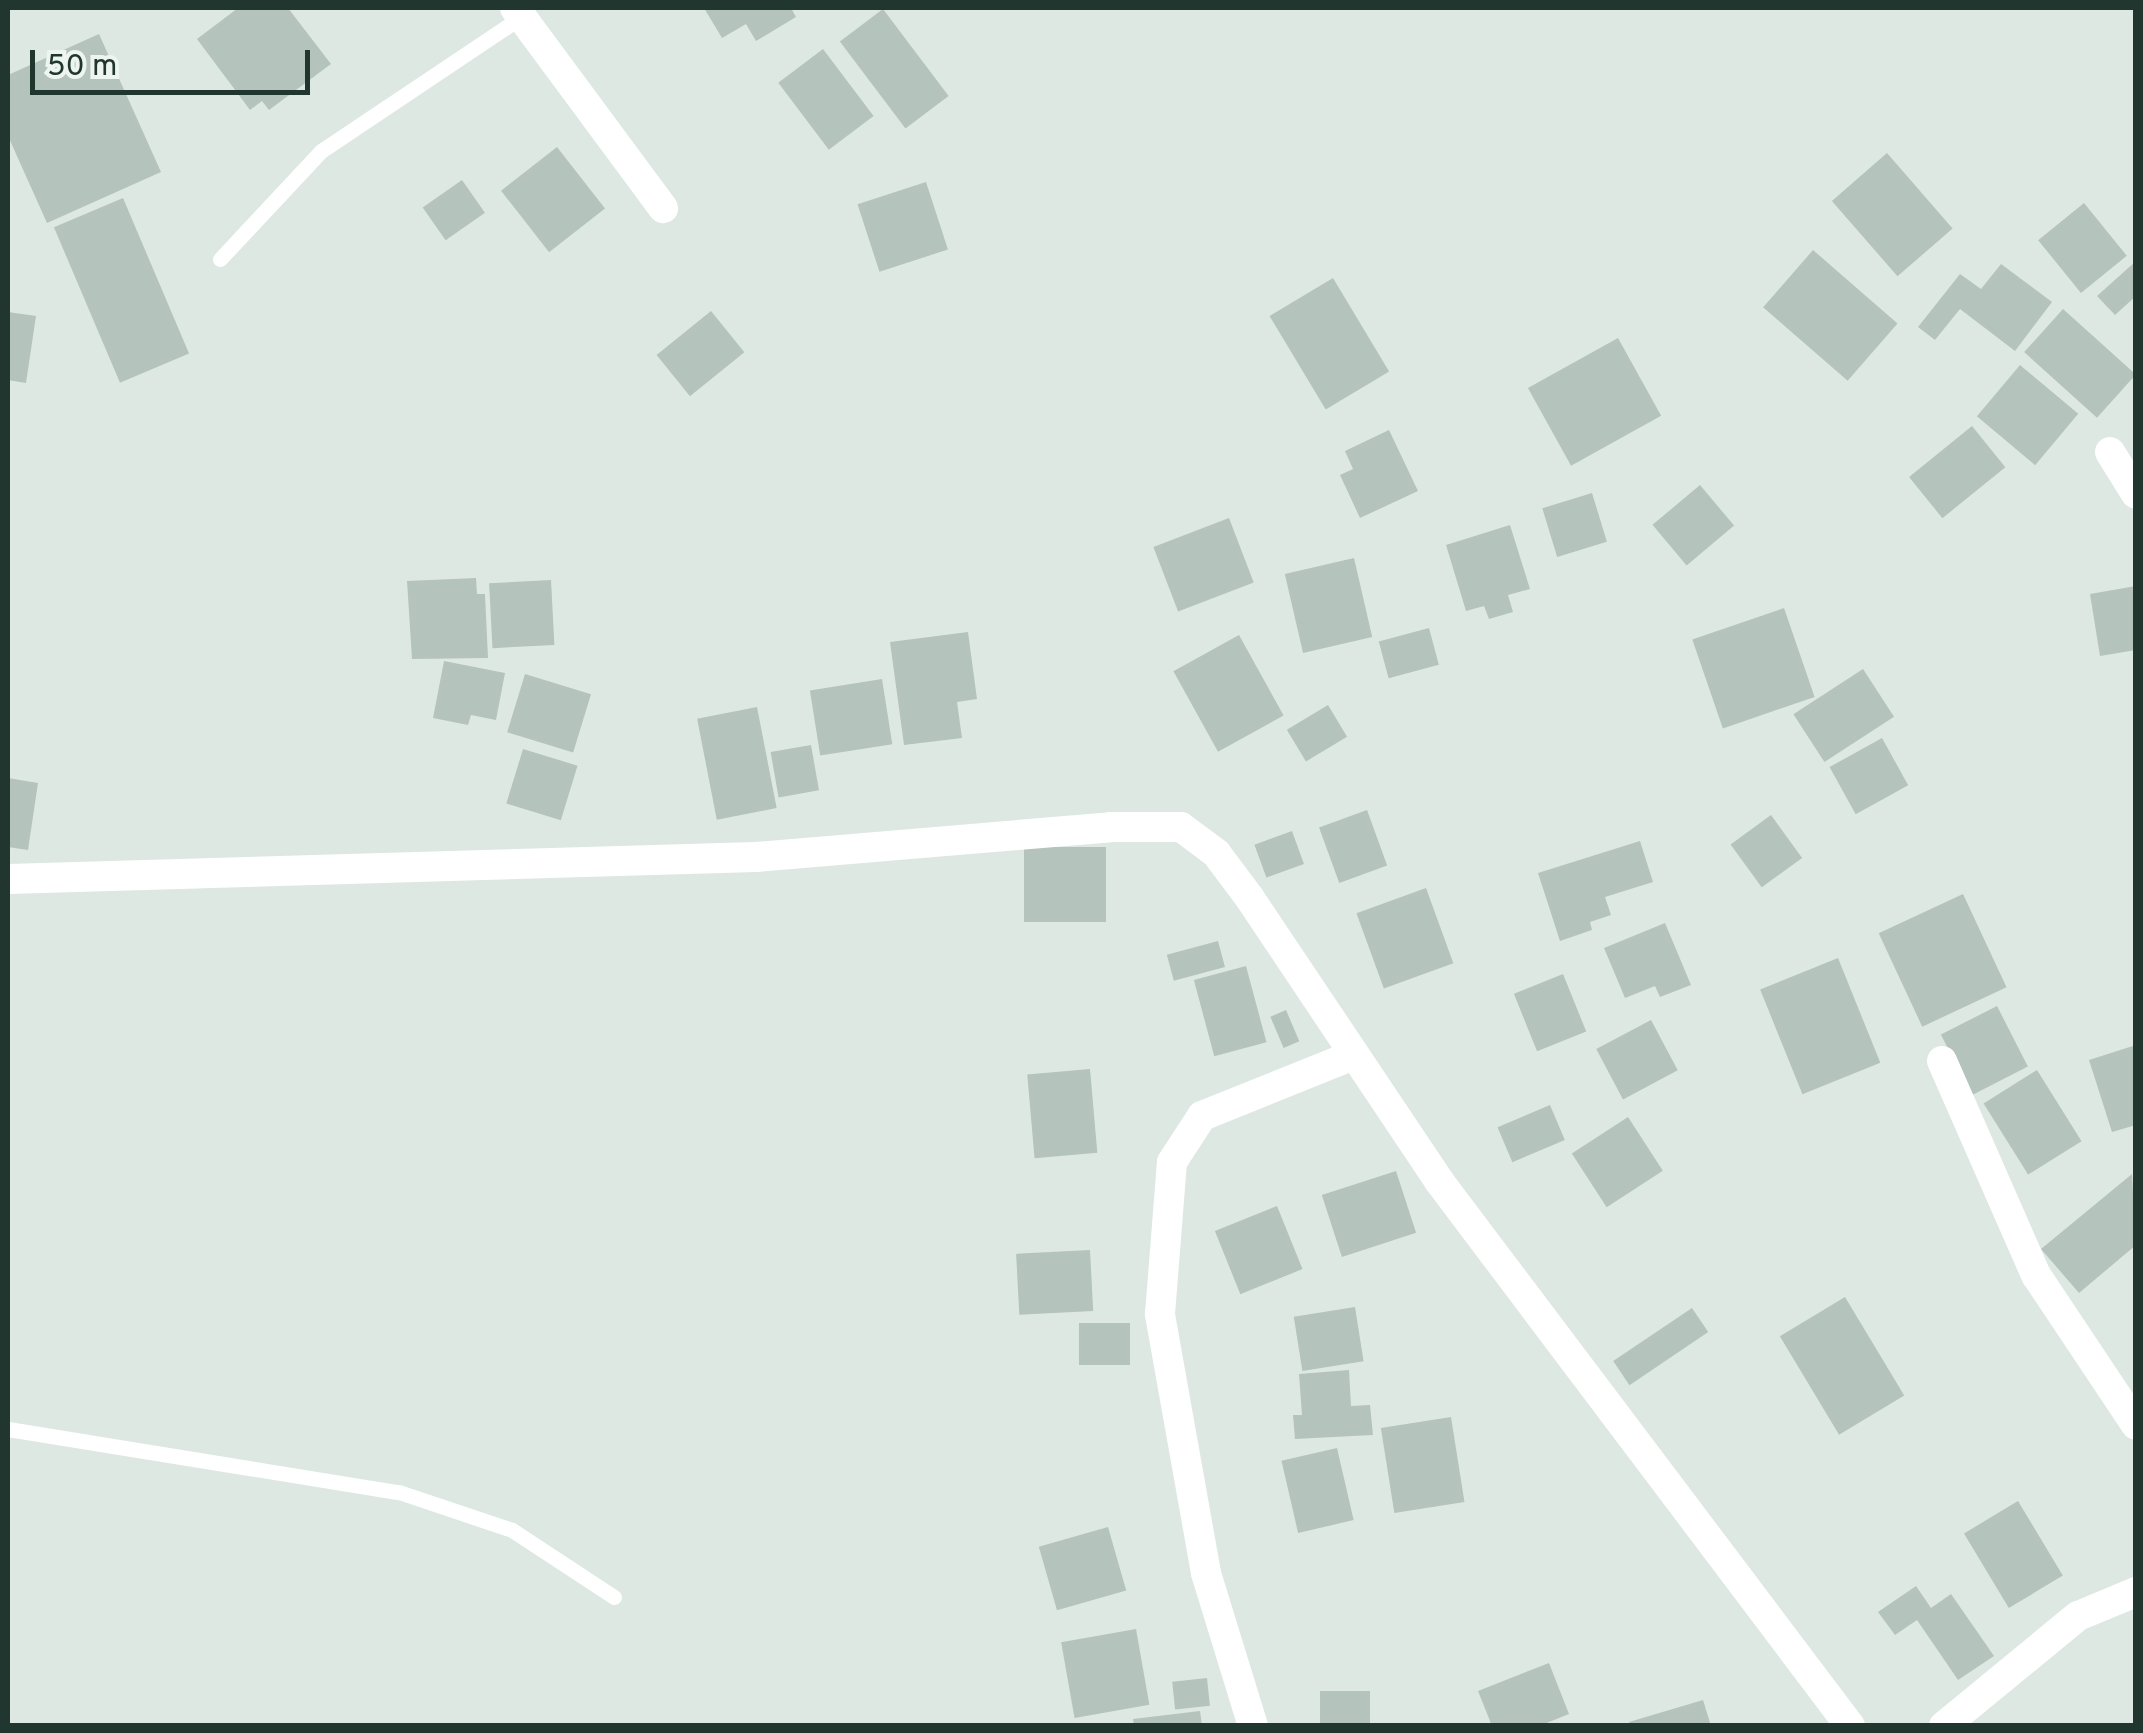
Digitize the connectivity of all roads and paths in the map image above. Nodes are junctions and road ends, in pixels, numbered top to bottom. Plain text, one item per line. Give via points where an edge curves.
1 (518, 12) edge
2 (663, 208) dead end
3 (220, 259) dead end
4 (2110, 452) dead end
5 (2136, 494) edge
6 (8, 879) edge
7 (1351, 1056) junction
8 (1942, 1061) dead end
9 (2136, 1425) edge
10 (8, 1429) edge
11 (2136, 1592) edge
12 (614, 1598) dead end
13 (1253, 1726) edge
14 (1850, 1726) edge
15 (1944, 1726) edge

1 - 2 street
1 - 3 lane via 322,151
4 - 5 street
6 - 7 street via 756,856 1111,826 1182,828 1227,868
7 - 13 street via 1202,1116 1172,1162 1169,1179 1160,1314 1206,1573
7 - 14 street
8 - 9 street via 2020,1244
10 - 12 lane via 399,1492 512,1530
11 - 15 street via 2078,1616

